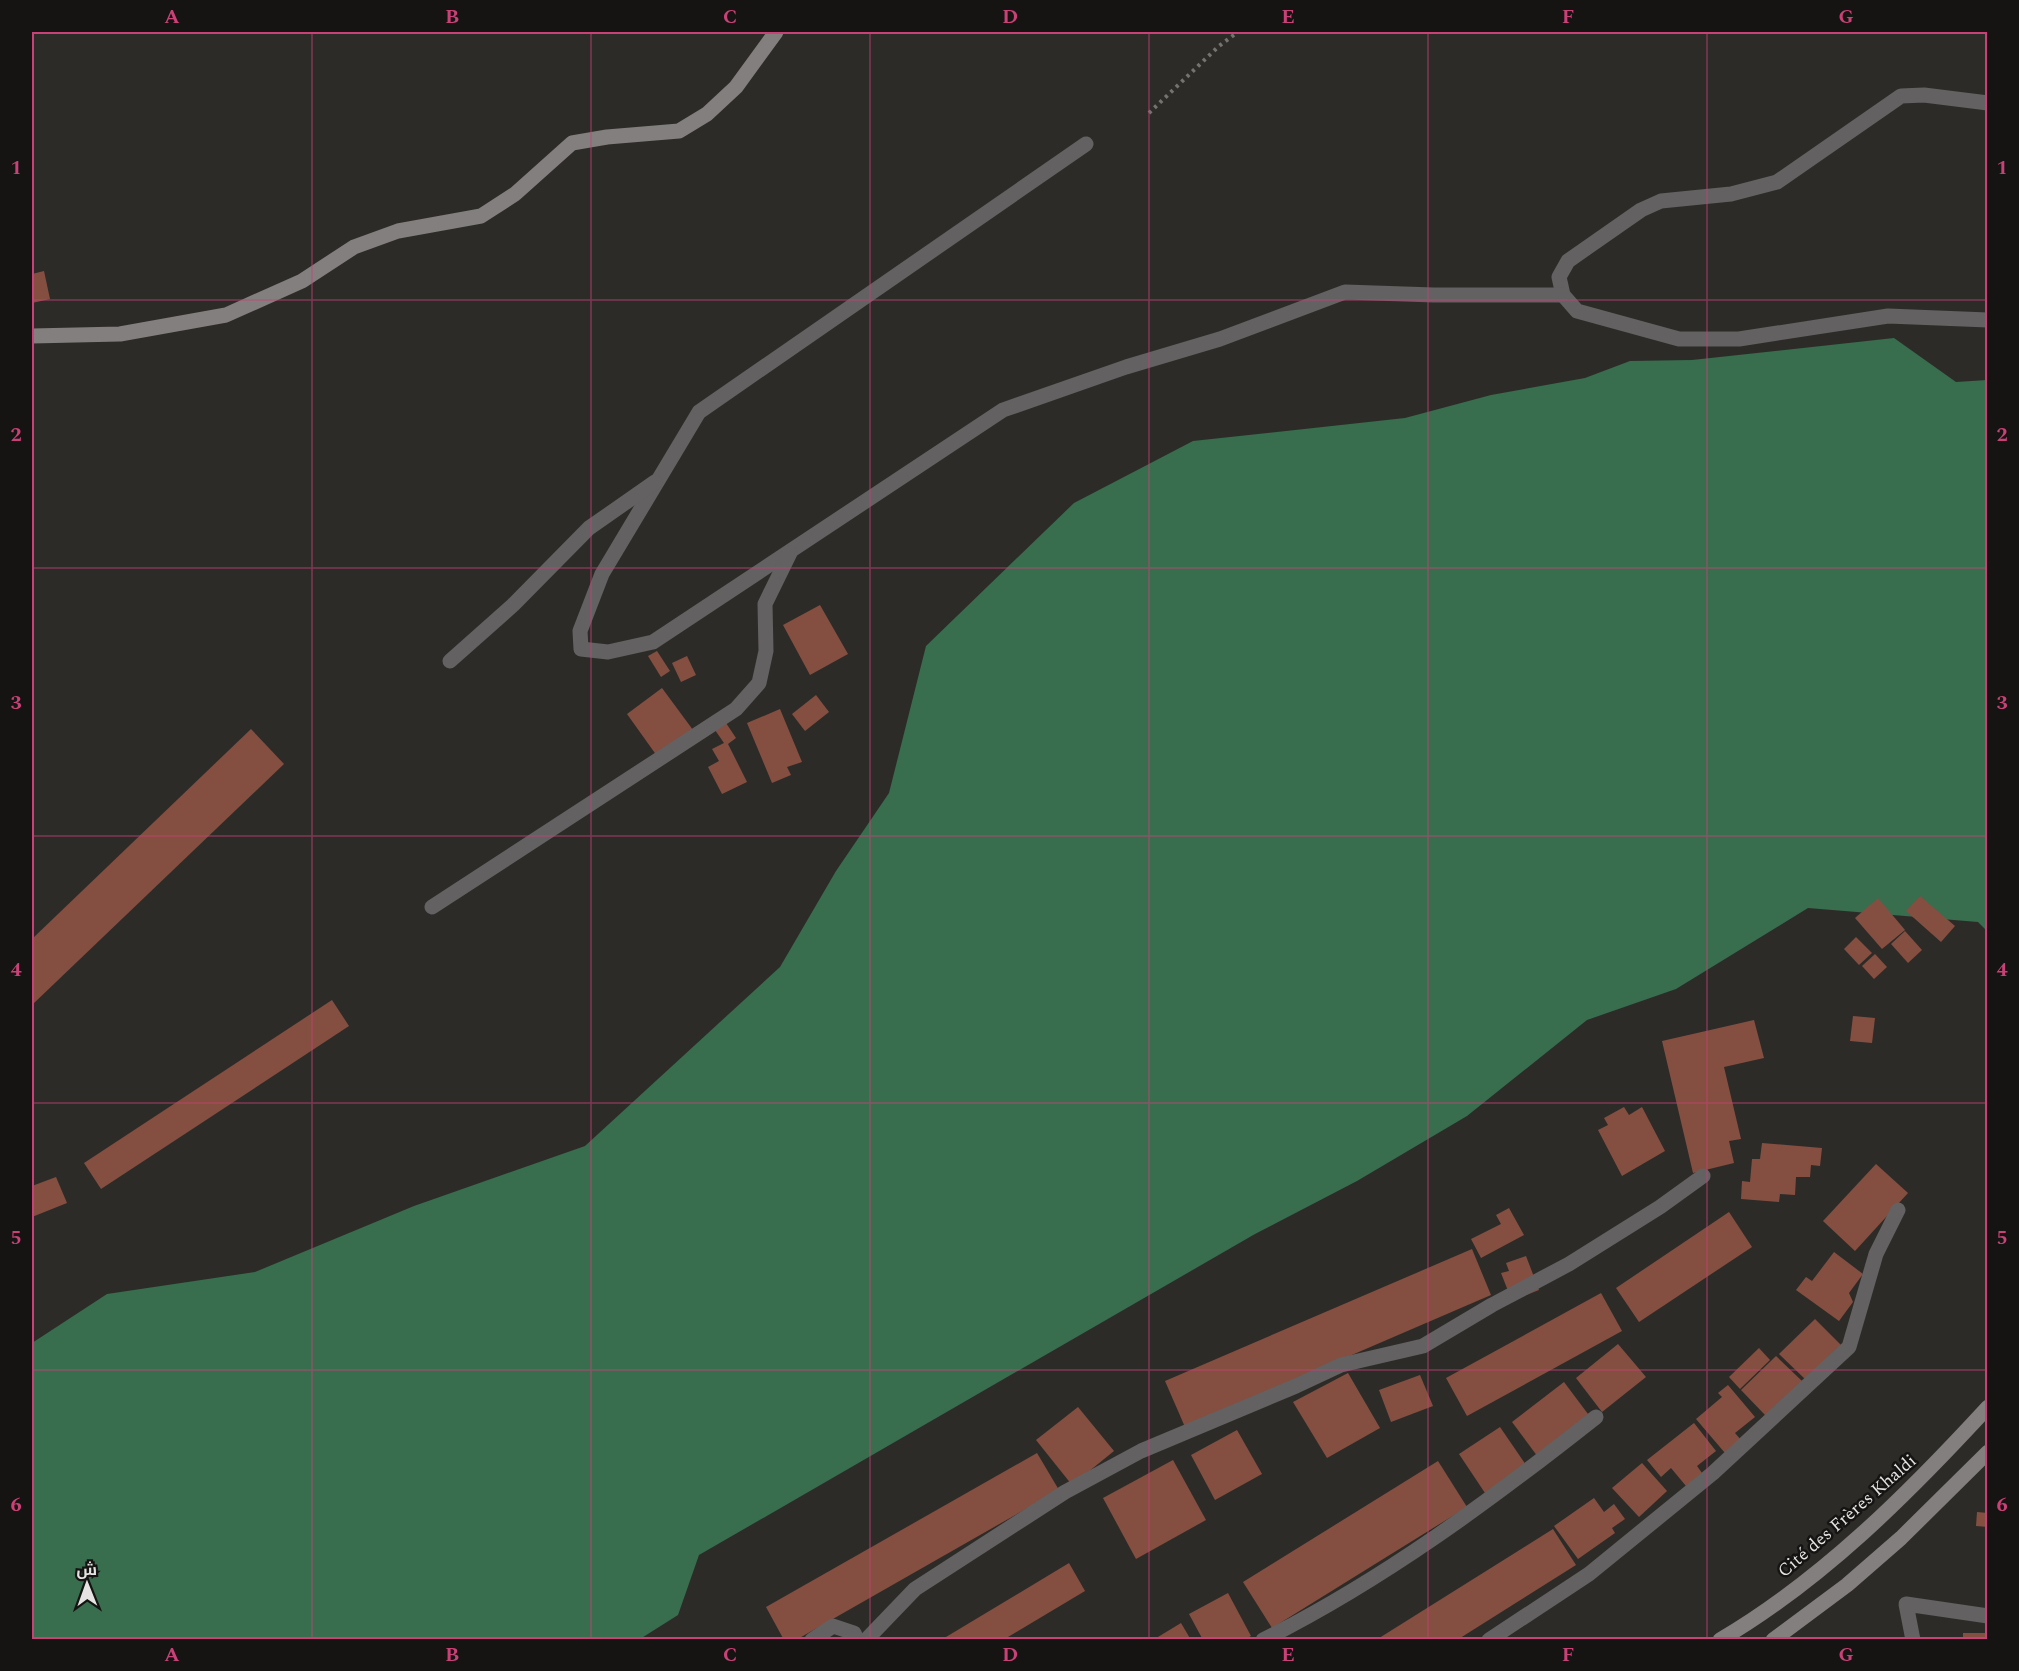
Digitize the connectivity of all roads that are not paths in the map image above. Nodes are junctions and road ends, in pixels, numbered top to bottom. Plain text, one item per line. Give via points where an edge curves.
1 (776, 32) edge
2 (1988, 103) edge
3 (1086, 144) dead end
4 (1563, 295) junction
5 (1988, 320) edge
6 (32, 336) edge
7 (660, 479) junction
8 (792, 550) junction
9 (450, 661) dead end
10 (432, 907) dead end
11 (1704, 1176) dead end
12 (1898, 1210) dead end
13 (1988, 1407) edge
14 (1596, 1417) dead end
15 (1988, 1452) edge
16 (1988, 1616) edge
17 (812, 1640) edge
18 (857, 1640) edge
19 (866, 1640) edge
20 (1263, 1640) edge
21 (1489, 1640) edge
22 (1720, 1640) edge
23 (1773, 1640) edge
24 (1913, 1640) edge

1 - 6 main road via 736,87 707,114 679,131 607,136 572,143 515,194 482,216 398,231 354,247 302,281 226,315 120,334
2 - 4 street via 1900,96 1777,182 1731,194 1661,201 1641,210 1568,261 1559,277
3 - 7 street via 699,412
4 - 5 street via 1577,311 1679,339 1739,339 1888,316
4 - 8 street via 1345,292 1220,339 1003,410
7 - 8 street via 602,574 580,631 580,650 608,652 653,642
7 - 9 street via 589,528 513,605
8 - 10 street via 765,604 766,651 759,683 736,709
11 - 19 street via 1569,1264 1424,1346 1341,1365 1141,1451 1075,1487 915,1589
12 - 21 street via 1876,1254 1849,1347 1713,1473 1589,1574
13 - 22 main road, Cité des Frères Khaldi via 1944,1455 1845,1548 1783,1598
14 - 20 street via 1513,1483 1373,1578
15 - 23 main road via 1902,1538
16 - 24 street via 1906,1604
17 - 18 street via 833,1626 854,1633

